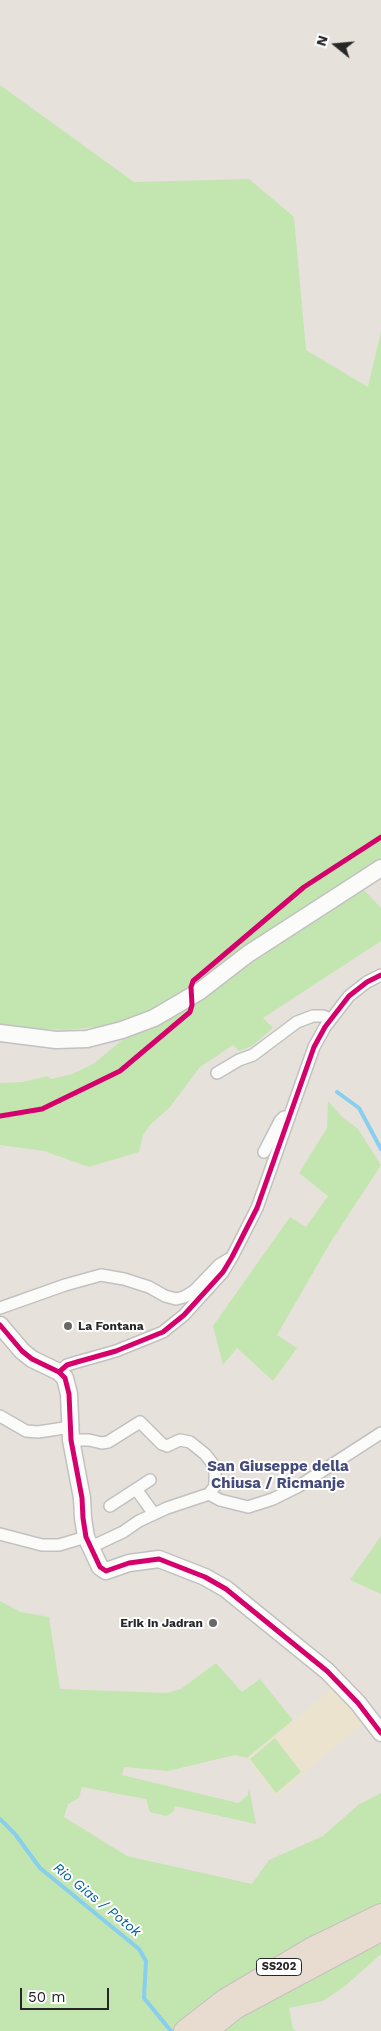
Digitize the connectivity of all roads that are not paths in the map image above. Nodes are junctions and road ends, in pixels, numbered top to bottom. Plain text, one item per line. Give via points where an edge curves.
1 (381, 868) edge
2 (381, 975) edge
3 (330, 1019) junction
4 (0, 1033) edge
5 (217, 1073) dead end
6 (288, 1118) junction
7 (264, 1152) dead end
8 (232, 1257) junction
9 (0, 1308) edge
10 (0, 1325) edge
11 (59, 1372) junction
12 (0, 1416) edge
13 (381, 1433) edge
14 (71, 1434) junction
15 (150, 1480) dead end
16 (136, 1489) junction
17 (210, 1494) junction
18 (110, 1506) dead end
19 (154, 1514) junction
20 (0, 1534) edge
21 (89, 1542) junction
22 (381, 1733) edge
23 (381, 1914) edge
24 (381, 1931) edge
25 (184, 2031) edge
26 (208, 2031) edge

1 - 4 street via 271,938 200,991 154,1018 86,1039 56,1040
2 - 3 street via 348,996
3 - 5 street via 313,1016 297,1022 253,1055
3 - 6 street via 314,1047
6 - 7 street via 280,1121
6 - 8 street via 257,1208
8 - 9 street via 219,1264 194,1291 176,1299 149,1287 102,1275
8 - 11 street via 188,1311 163,1332 77,1362
10 - 11 street via 32,1360
11 - 14 street via 65,1378 69,1394
12 - 14 street via 26,1431
13 - 17 street via 273,1499 248,1507
14 - 17 street via 102,1443 140,1422 162,1444 167,1446 180,1440 190,1442 212,1463 216,1480
14 - 21 street
15 - 16 street
16 - 18 street
16 - 19 street
17 - 19 street
19 - 21 street
20 - 21 street via 42,1545
21 - 22 street via 100,1567 106,1571 129,1563 158,1559 226,1589 327,1672
23 - 25 highway, SS202 via 311,1948 239,1990
24 - 26 highway, SS202 via 235,2009

